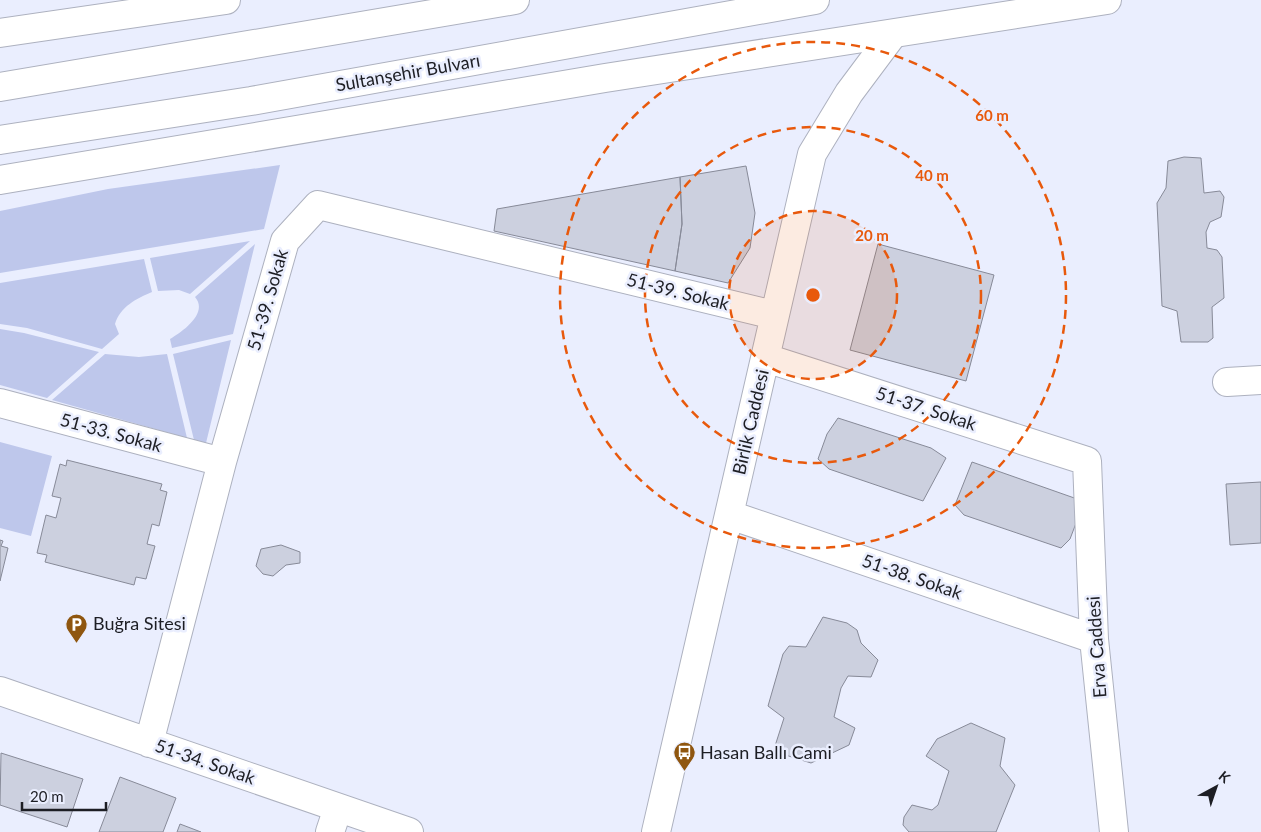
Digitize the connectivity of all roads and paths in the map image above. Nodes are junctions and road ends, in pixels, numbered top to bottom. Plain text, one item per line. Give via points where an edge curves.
1 (226, 0) edge
2 (515, 0) edge
3 (815, 0) edge
4 (1107, 0) edge
5 (0, 33) edge
6 (893, 34) junction
7 (0, 87) edge
8 (0, 140) edge
9 (0, 180) edge
10 (774, 316) junction
11 (766, 358) junction
12 (1261, 380) edge
13 (1227, 382) dead end
14 (0, 403) edge
15 (1087, 461) joint
16 (222, 462) junction
17 (730, 515) junction
18 (1094, 638) junction
19 (0, 691) edge
20 (149, 743) junction
21 (334, 820) edge
22 (409, 832) edge
23 (656, 832) edge
24 (1114, 832) edge

1 - 5 main road
2 - 7 main road
3 - 8 main road, Sultanşehir Bulvarı via 252,101
4 - 6 main road
6 - 9 main road via 605,78
6 - 10 main road, Birlik Caddesi via 849,93 812,154
10 - 11 main road, Birlik Caddesi
10 - 16 main road, 51-39. Sokak via 318,205 285,241
11 - 15 main road, 51-37. Sokak
11 - 17 main road, Birlik Caddesi
12 - 13 main road
14 - 16 main road, 51-33. Sokak
15 - 18 main road, Erva Caddesi
16 - 20 main road, 51-39. Sokak
17 - 18 main road, 51-38. Sokak
17 - 23 main road, Birlik Caddesi
18 - 24 main road, Erva Caddesi
19 - 20 main road, 51-34. Sokak
20 - 21 main road, 51-34. Sokak
21 - 22 main road, 51-34. Sokak

